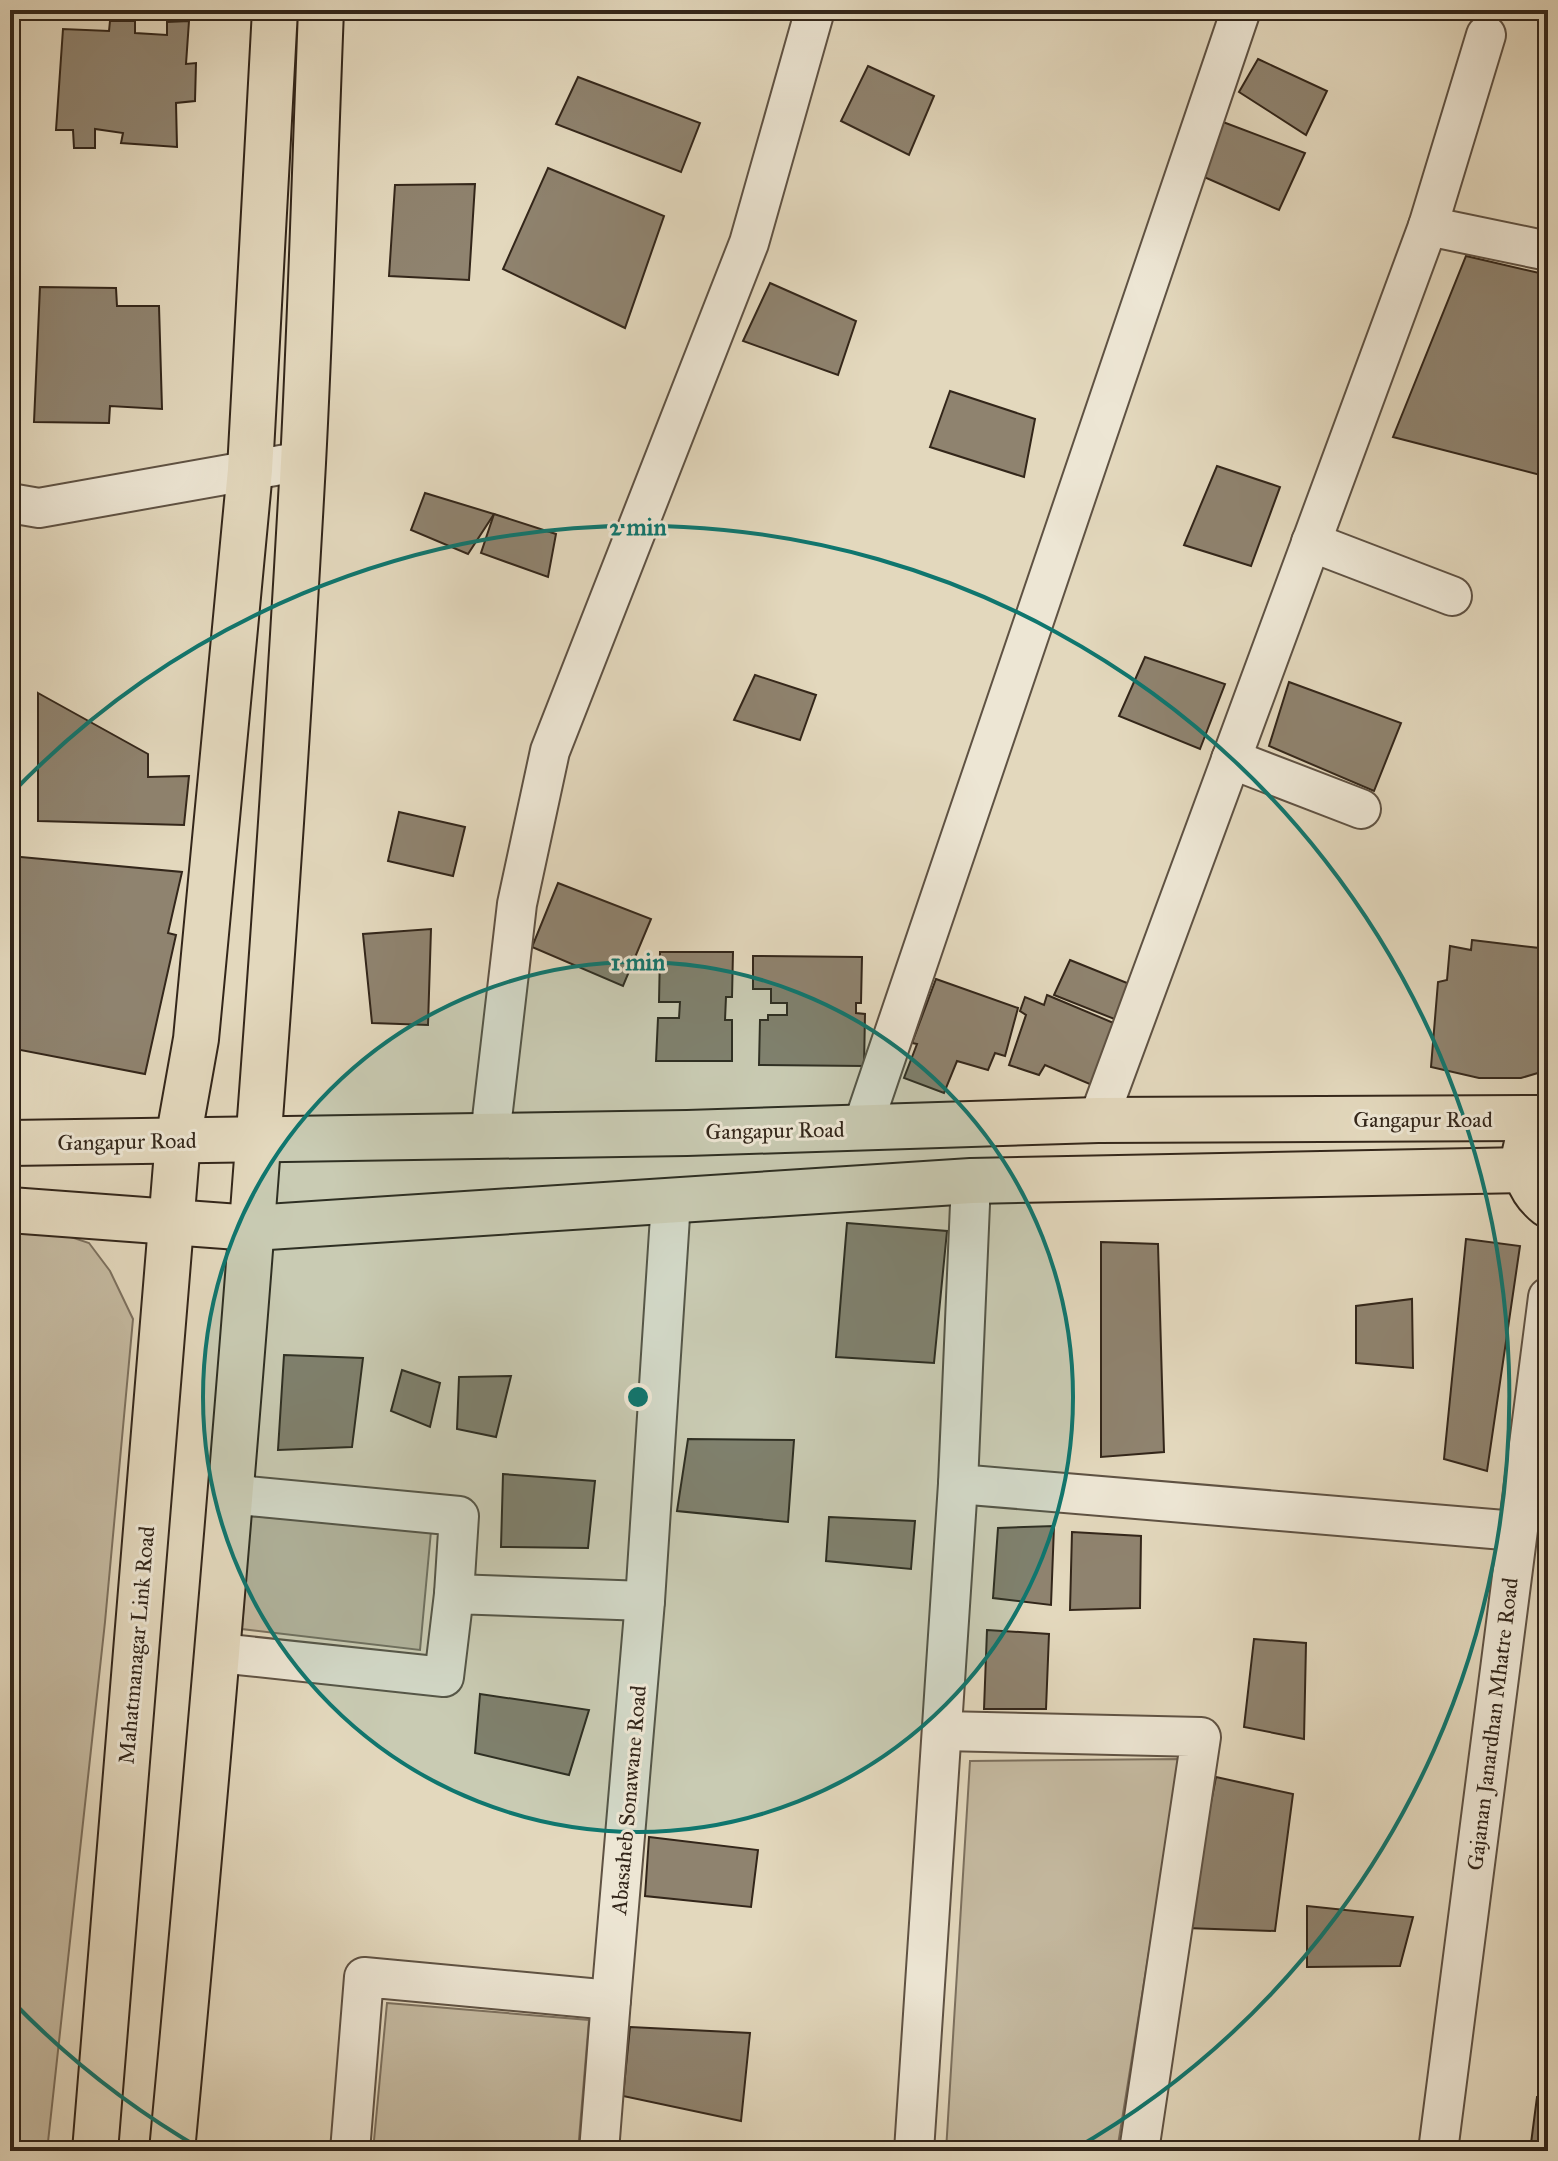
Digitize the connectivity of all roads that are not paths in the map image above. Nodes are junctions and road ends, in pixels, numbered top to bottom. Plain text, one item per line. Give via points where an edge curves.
1 (275, 10) edge
2 (321, 10) edge
3 (815, 10) edge
4 (1241, 10) edge
5 (1486, 35) dead end
6 (1428, 226) junction
7 (1548, 251) edge
8 (303, 461) junction
9 (250, 470) junction
10 (10, 503) edge
11 (1311, 542) junction
12 (1452, 596) dead end
13 (1231, 759) junction
14 (1361, 809) dead end
15 (1544, 1116) edge
16 (1098, 1120) junction
17 (862, 1128) junction
18 (490, 1136) junction
19 (178, 1140) junction
20 (258, 1141) junction
21 (10, 1143) edge
22 (971, 1181) junction
23 (1537, 1187) edge
24 (671, 1201) junction
25 (10, 1210) edge
26 (171, 1220) junction
27 (252, 1228) junction
28 (1548, 1297) edge
29 (958, 1484) junction
30 (228, 1494) junction
31 (1516, 1531) junction
32 (454, 1594) junction
33 (645, 1601) junction
34 (219, 1653) junction
35 (943, 1731) junction
36 (611, 2000) junction
37 (95, 2151) edge
38 (172, 2151) edge
39 (350, 2151) edge
40 (599, 2151) edge
41 (914, 2151) edge
42 (1139, 2151) edge
43 (1438, 2151) edge

1 - 9 main road, Mahatmanagar Link Road
2 - 8 main road
3 - 18 street via 749,243 550,751 517,904
4 - 17 street
5 - 6 street
6 - 7 street
6 - 11 street
8 - 9 street
8 - 20 main road
9 - 10 street via 39,508
9 - 19 main road, Mahatmanagar Link Road via 196,1039
11 - 12 street
11 - 13 street
13 - 14 street
13 - 16 street
15 - 16 main road, Gangapur Road
15 - 23 main road via 1525,1152
16 - 17 main road, Gangapur Road
17 - 18 main road, Gangapur Road
18 - 20 main road, Gangapur Road
19 - 20 main road, Gangapur Road
19 - 21 main road, Gangapur Road
19 - 26 main road, Mahatmanagar Link Road
20 - 27 main road
22 - 23 main road
22 - 24 main road
22 - 29 street
24 - 27 main road
24 - 33 street, Abasaheb Sonawane Road
25 - 26 main road
26 - 27 main road
26 - 37 main road, Mahatmanagar Link Road
27 - 30 main road
28 - 31 street, Gajanan Janardhan Mhatre Road
29 - 31 street
29 - 35 street
30 - 32 street via 459,1516
30 - 34 main road
31 - 43 street, Gajanan Janardhan Mhatre Road
32 - 33 street
32 - 34 street via 444,1677
33 - 36 street, Abasaheb Sonawane Road
34 - 38 main road
35 - 41 street
35 - 42 street via 1201,1737
36 - 39 street via 364,1977
36 - 40 street, Abasaheb Sonawane Road

